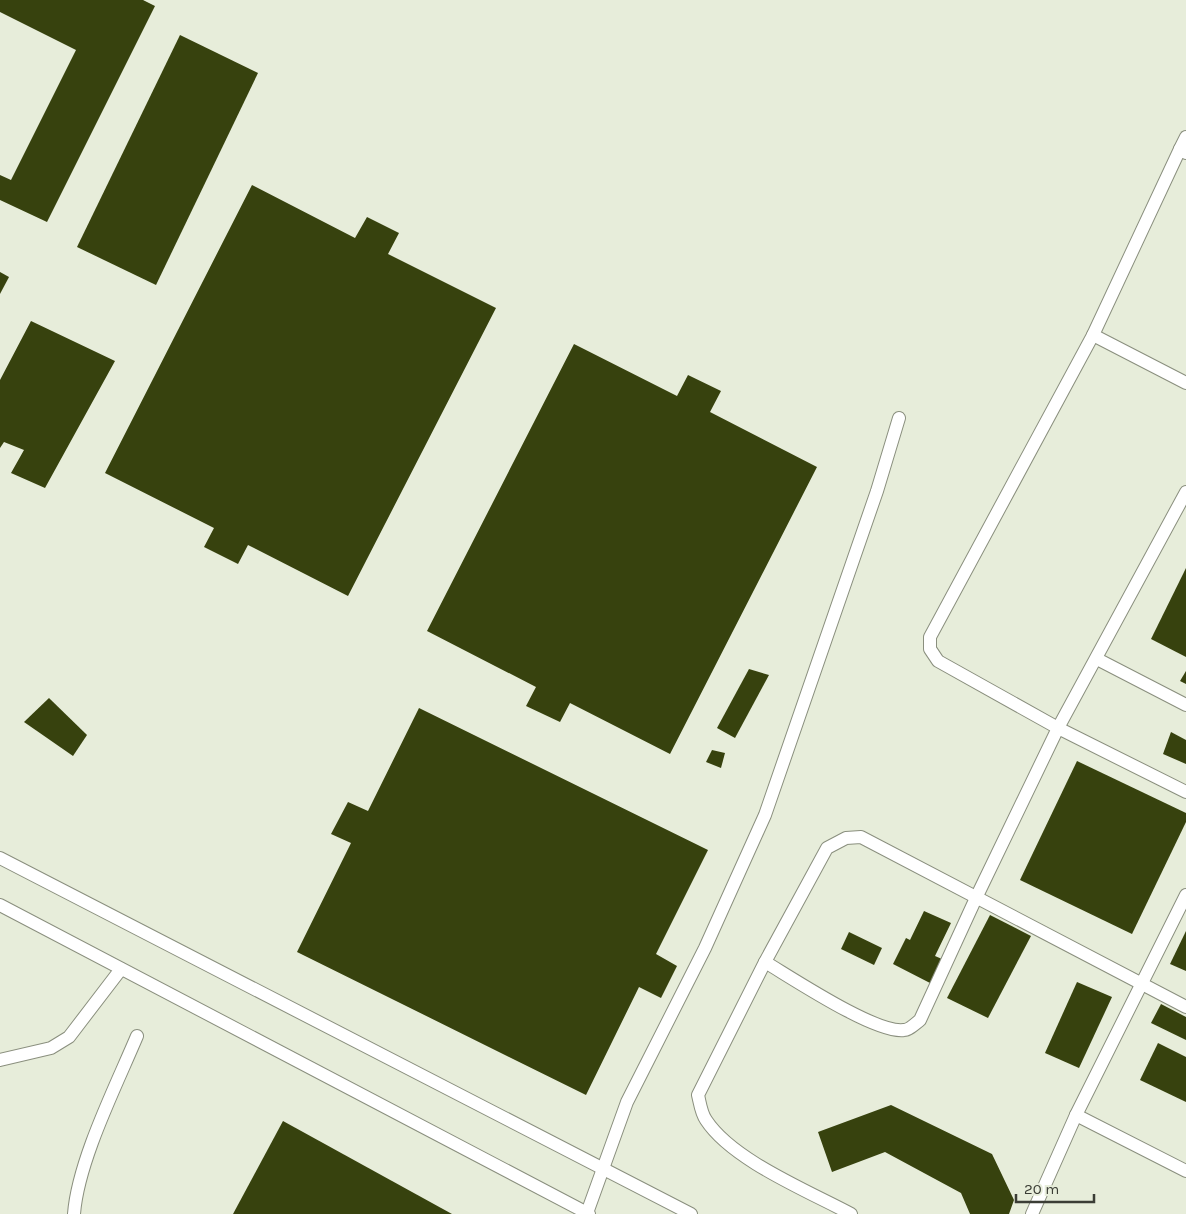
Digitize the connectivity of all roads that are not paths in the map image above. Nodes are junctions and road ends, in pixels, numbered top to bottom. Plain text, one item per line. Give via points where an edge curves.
1 (1186, 137) edge
2 (1183, 151) edge
3 (1093, 335) junction
4 (1186, 383) edge
5 (899, 418) dead end
6 (1186, 492) edge
7 (1097, 659) junction
8 (1186, 705) edge
9 (1058, 728) junction
10 (1186, 792) edge
11 (0, 858) edge
12 (1186, 895) edge
13 (976, 898) junction
14 (0, 905) edge
15 (764, 962) junction
16 (121, 969) junction
17 (1141, 982) junction
18 (1186, 1006) edge
19 (137, 1036) dead end
20 (0, 1060) edge
21 (1076, 1115) junction
22 (603, 1170) junction
23 (1186, 1170) edge
24 (588, 1213) edge
25 (74, 1214) edge
26 (691, 1214) edge
27 (851, 1214) edge
28 (1032, 1214) edge

1 - 2 lane
2 - 3 lane
3 - 4 lane
3 - 9 lane via 930,637 930,650 938,661
5 - 22 lane via 877,491 765,815 705,948 627,1102
6 - 7 lane
7 - 8 lane
7 - 9 lane
9 - 10 lane
9 - 13 lane
11 - 22 lane
12 - 17 lane
13 - 15 lane via 861,836 846,838 827,848
13 - 15 lane via 920,1020 906,1030 890,1030 871,1022
13 - 17 lane
14 - 16 lane
15 - 27 lane via 698,1095 704,1118 737,1152
16 - 20 lane via 69,1037 51,1048
16 - 24 lane
17 - 18 lane
17 - 21 lane
19 - 25 lane via 87,1159
21 - 23 lane
21 - 28 lane
22 - 24 lane
22 - 26 lane

